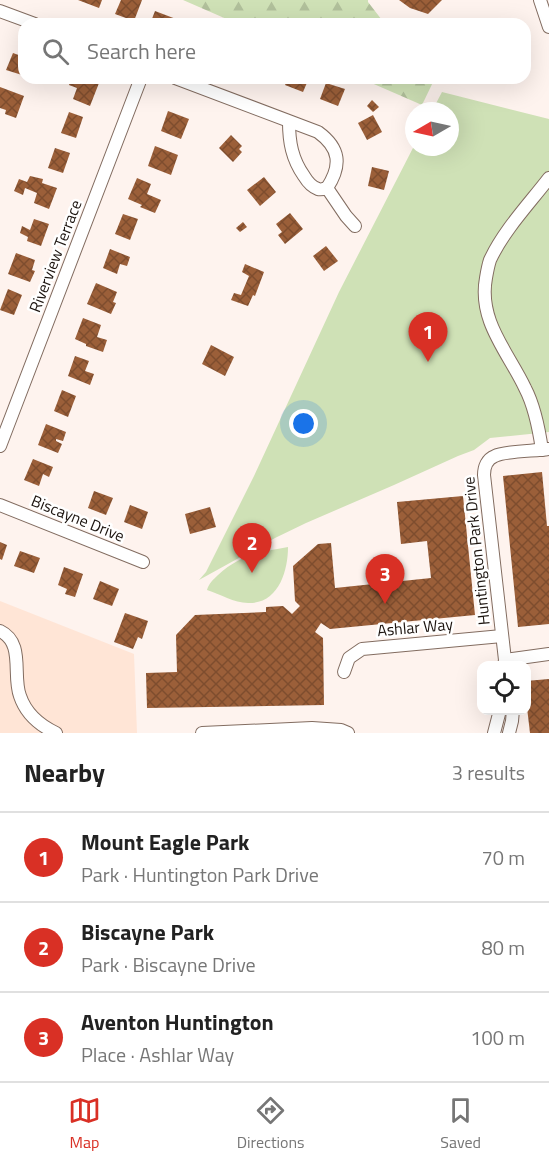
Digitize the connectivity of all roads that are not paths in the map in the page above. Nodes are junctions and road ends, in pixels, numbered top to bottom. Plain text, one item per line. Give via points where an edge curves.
1 (540, 0) edge
2 (0, 11) edge
3 (18, 18) edge
4 (549, 27) edge
5 (139, 84) edge
6 (191, 84) edge
7 (289, 122) junction
8 (549, 178) edge
9 (327, 189) junction
10 (355, 226) dead end
11 (0, 446) edge
12 (546, 450) edge
13 (0, 505) edge
14 (143, 562) dead end
15 (0, 631) edge
16 (502, 636) junction
17 (549, 654) edge
18 (504, 661) edge
19 (514, 661) edge
20 (344, 672) dead end
21 (499, 715) edge
22 (513, 715) edge
23 (56, 733) edge
24 (202, 733) edge
25 (348, 733) edge
26 (494, 733) edge
27 (509, 733) edge

1 - 4 street
2 - 3 street
5 - 11 street, Riverview Terrace
6 - 7 street
7 - 9 street via 290,145 298,167 309,183 317,189
7 - 9 street via 318,132 334,147 337,167
8 - 12 street via 497,247 485,284 490,323 525,387
9 - 10 street
12 - 16 street, Huntington Park Drive via 494,456 484,468
13 - 14 street, Biscayne Drive
15 - 23 street via 17,651 19,695 28,713
16 - 18 street, Huntington Park Drive
16 - 20 street, Ashlar Way via 362,649 349,658
17 - 19 street
21 - 26 street
22 - 27 street
24 - 25 street via 312,728

